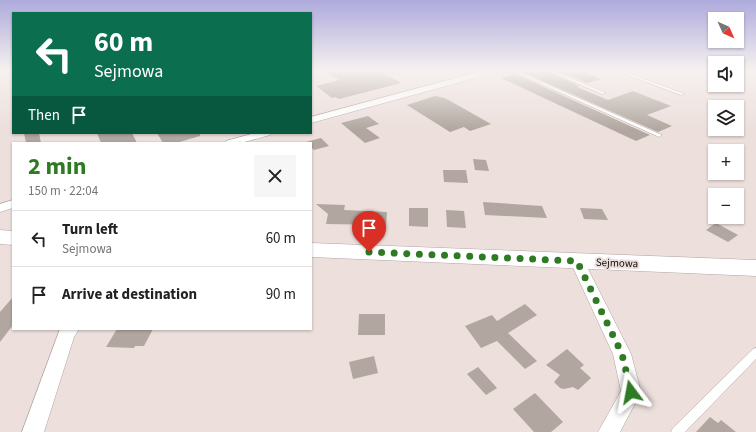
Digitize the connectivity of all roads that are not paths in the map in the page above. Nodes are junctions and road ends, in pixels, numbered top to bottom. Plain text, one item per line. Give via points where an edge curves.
1 (420, 90) edge
2 (558, 90) edge
3 (597, 90) edge
4 (672, 90) edge
5 (604, 93) dead end
6 (683, 94) dead end
7 (312, 120) edge
8 (262, 134) edge
9 (659, 135) dead end
10 (234, 142) edge
11 (12, 204) edge
12 (0, 208) edge
13 (0, 237) edge
14 (12, 238) edge
15 (312, 250) edge
16 (577, 261) junction
17 (756, 268) edge
18 (69, 330) edge
19 (756, 352) edge
20 (33, 432) edge
21 (609, 432) edge
22 (677, 432) edge

1 - 7 street
2 - 9 lane
3 - 5 lane
4 - 6 lane
8 - 10 street
11 - 12 street
13 - 14 main road
15 - 16 main road, Sejmowa
16 - 17 main road, Sejmowa
16 - 21 street via 622,354 631,392
18 - 20 street
19 - 22 lane

